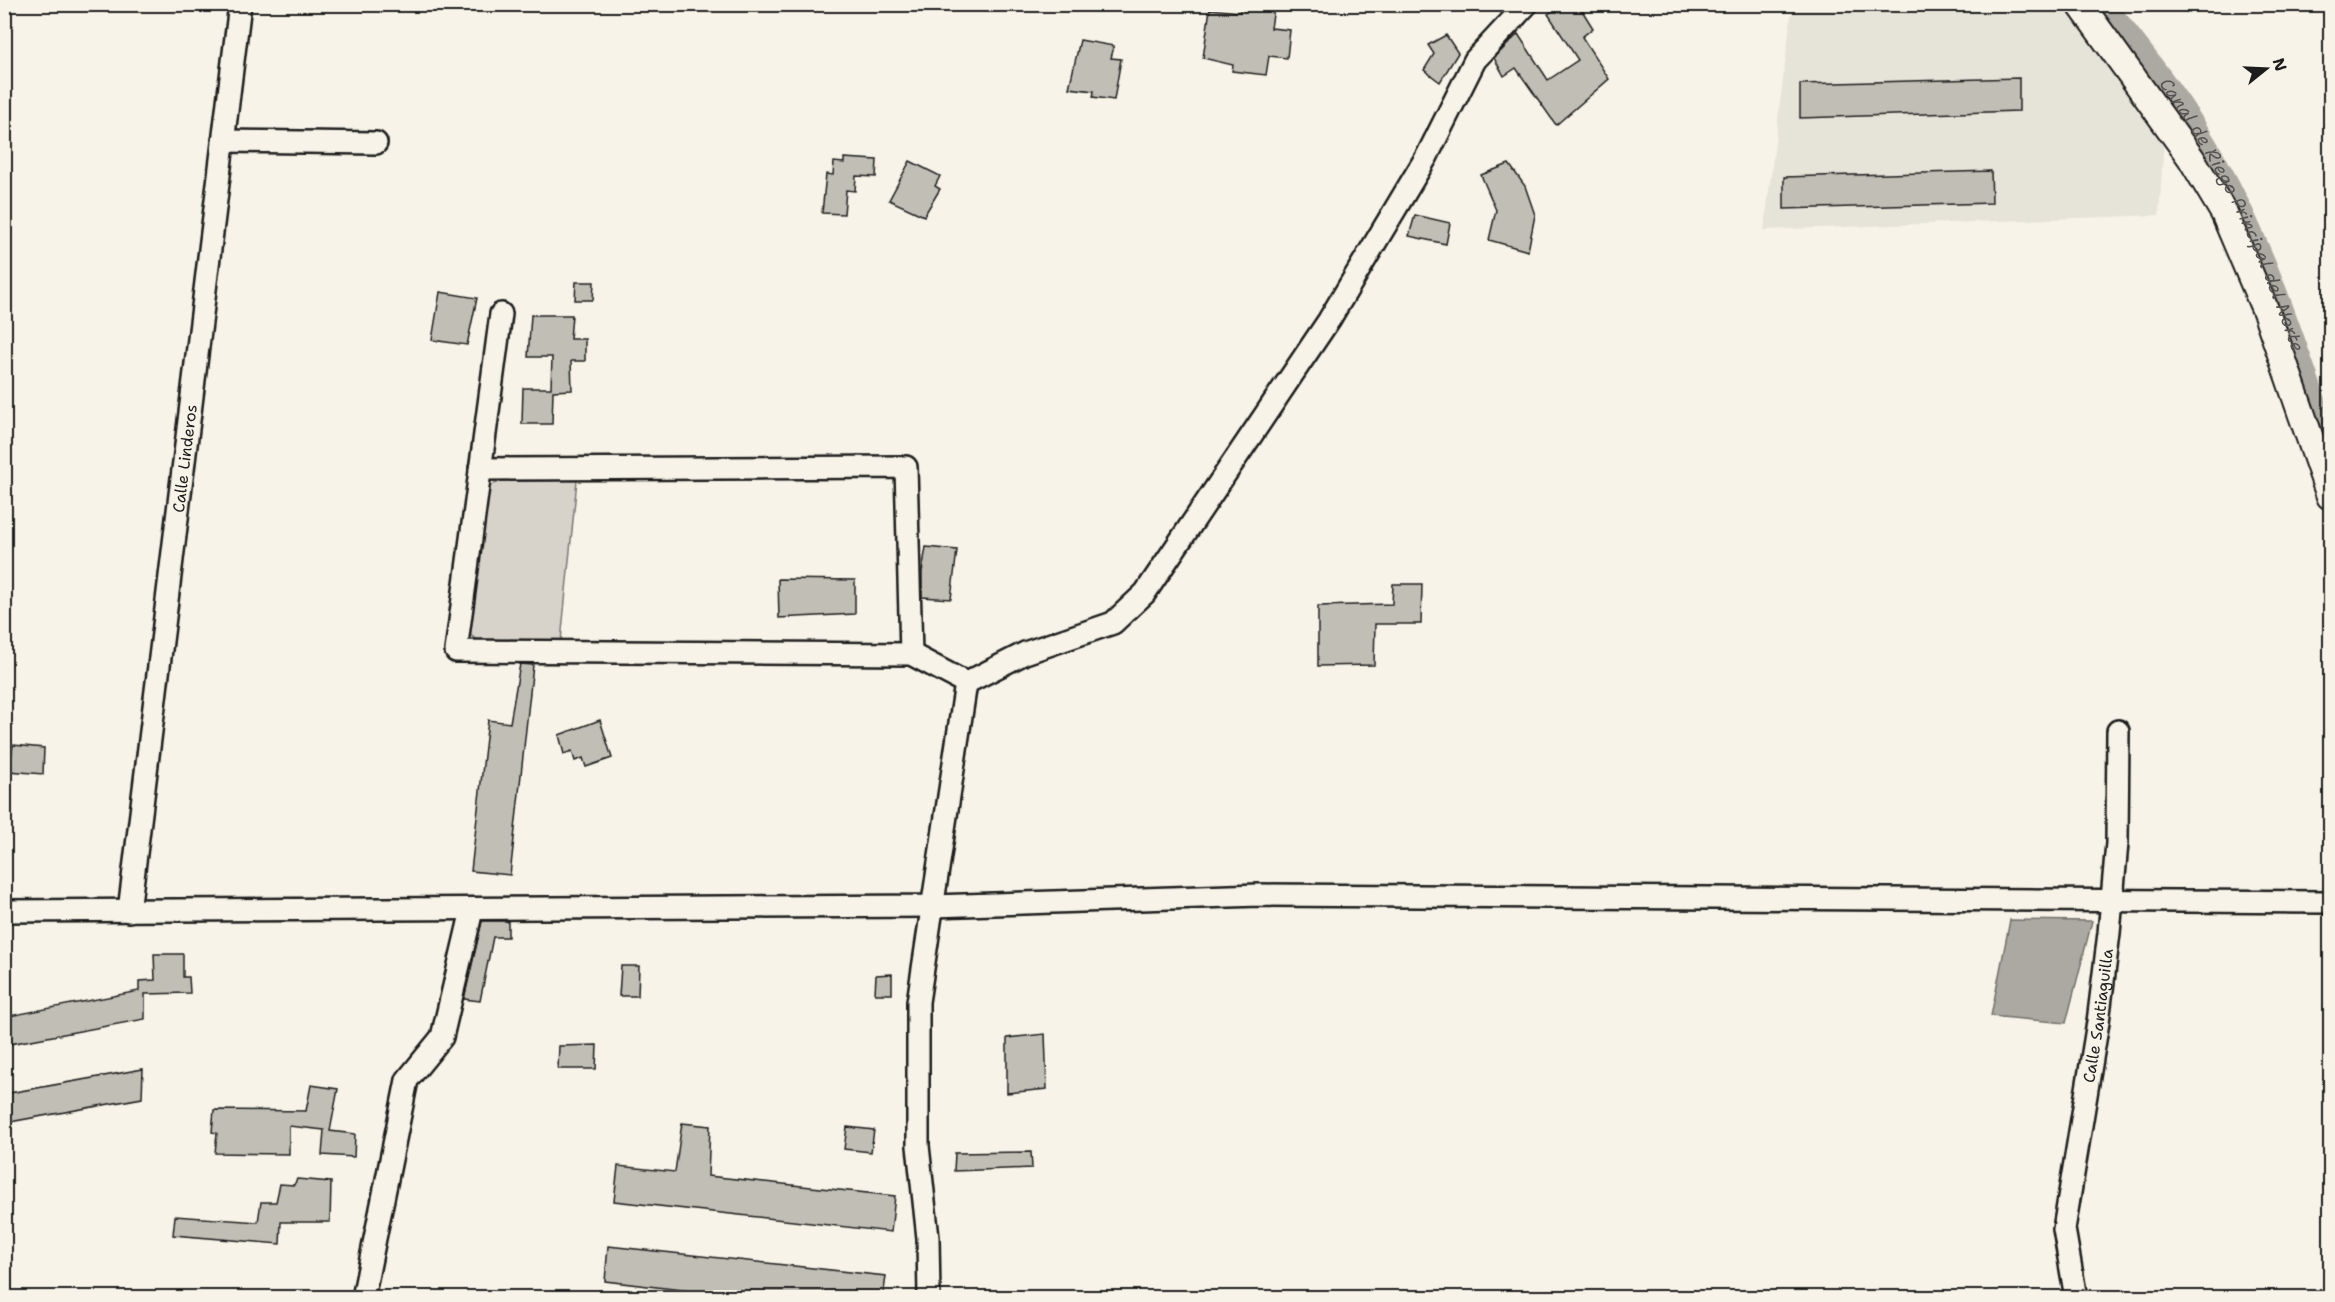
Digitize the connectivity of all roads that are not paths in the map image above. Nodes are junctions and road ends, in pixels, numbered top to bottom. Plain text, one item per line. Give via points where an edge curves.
1 (240, 4) edge
2 (1527, 4) edge
3 (2080, 4) edge
4 (223, 141) junction
5 (376, 143) dead end
6 (501, 314) dead end
7 (480, 469) junction
8 (2331, 496) edge
9 (911, 654) junction
10 (966, 683) junction
11 (2118, 731) dead end
12 (2112, 900) junction
13 (2331, 902) edge
14 (933, 906) junction
15 (4, 910) edge
16 (472, 910) junction
17 (129, 911) junction
18 (363, 1298) edge
19 (928, 1298) edge
20 (2076, 1298) edge

1 - 4 street, Calle Linderos
2 - 10 street via 1475,60 1427,156 1329,320 1145,593 1113,623 1025,653
3 - 8 street via 2191,158 2224,213 2266,314
4 - 5 street
4 - 17 street, Calle Linderos
6 - 7 street
7 - 9 street via 906,467
7 - 9 street via 456,651
9 - 10 street
10 - 14 street
11 - 12 street, Calle Santiaguilla
12 - 13 street
12 - 14 street via 1259,895
12 - 20 street, Calle Santiaguilla via 2098,1022 2064,1229
14 - 16 street
14 - 19 street via 918,1002 918,1146 928,1238
15 - 17 street
16 - 17 street
16 - 18 street via 442,1037 407,1080

